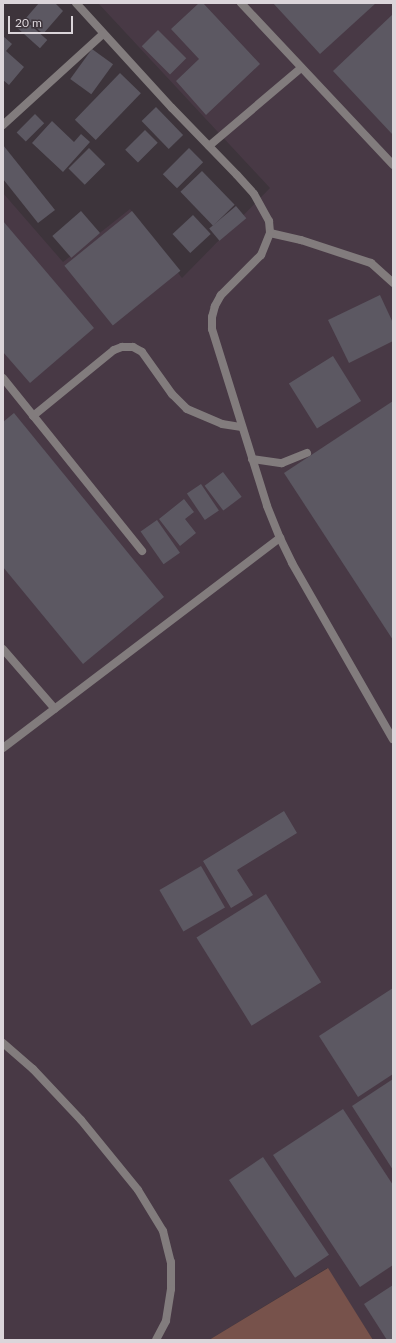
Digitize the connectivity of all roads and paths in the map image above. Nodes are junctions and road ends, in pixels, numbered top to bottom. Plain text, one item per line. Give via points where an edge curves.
1 (76, 3) edge
2 (241, 3) edge
3 (103, 34) junction
4 (301, 68) junction
5 (3, 125) edge
6 (209, 146) junction
7 (393, 165) edge
8 (270, 232) junction
9 (393, 283) edge
10 (3, 378) edge
11 (33, 416) junction
12 (242, 427) junction
13 (307, 453) dead end
14 (252, 459) junction
15 (280, 538) junction
16 (142, 551) dead end
17 (3, 649) edge
18 (55, 709) junction
19 (393, 739) edge
20 (3, 748) edge
21 (3, 1043) edge
22 (156, 1340) edge

1 - 3 street
2 - 4 street
3 - 5 street
3 - 6 street
4 - 6 street
4 - 7 street
6 - 8 street via 254,194 269,221
8 - 9 street via 371,263
8 - 12 street via 261,255 221,295 212,317 212,329
10 - 11 street
11 - 12 street via 114,350 134,347 142,352 172,394 187,409 222,424
11 - 16 street
12 - 14 street
13 - 14 street via 282,463
14 - 15 street
15 - 18 street
15 - 19 street
17 - 18 street
18 - 20 street
21 - 22 street via 33,1069 81,1120 138,1190 163,1231 171,1262 171,1289 166,1321

